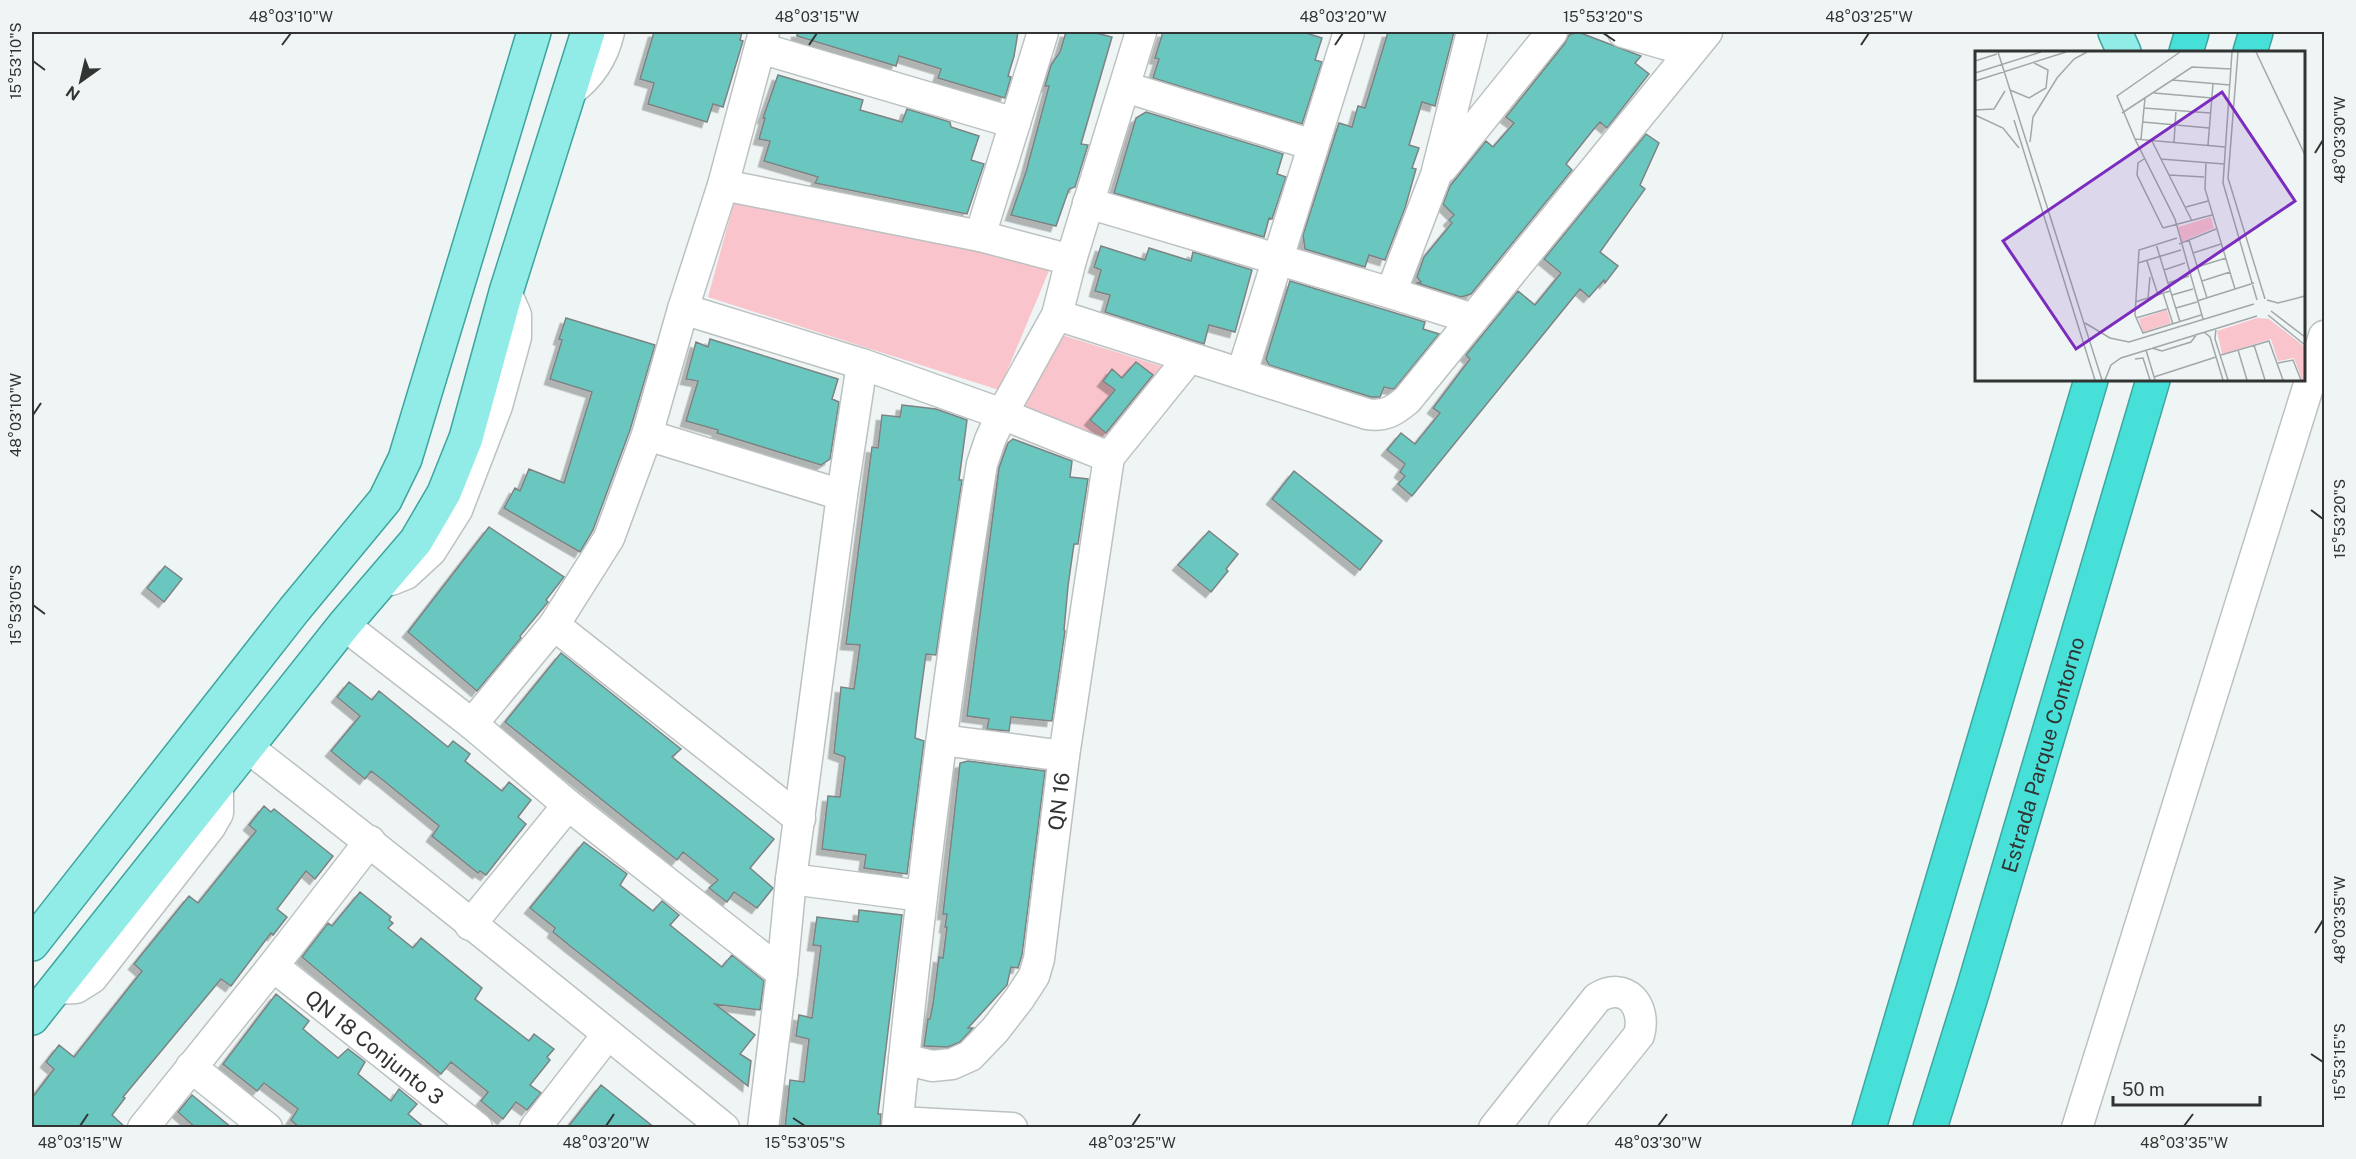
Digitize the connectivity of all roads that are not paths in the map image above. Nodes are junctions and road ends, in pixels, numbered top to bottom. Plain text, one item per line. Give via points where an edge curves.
1 (534, 32) edge
2 (588, 32) edge
3 (609, 32) edge
4 (1043, 32) edge
5 (1141, 32) edge
6 (1349, 32) edge
7 (1472, 32) edge
8 (1552, 32) edge
9 (1623, 32) edge
10 (2115, 32) edge
11 (2192, 32) edge
12 (2256, 32) edge
13 (762, 40) edge
14 (1698, 41) edge
15 (2124, 51) edge
16 (2186, 51) edge
17 (2250, 51) edge
18 (1125, 87) junction
19 (568, 92) junction
20 (1016, 123) junction
21 (1312, 145) junction
22 (1436, 175) junction
23 (723, 185) junction
24 (487, 189) junction
25 (1088, 203) junction
26 (527, 226) junction
27 (473, 231) junction
28 (980, 236) junction
29 (1071, 260) junction
30 (1278, 260) junction
31 (1391, 293) junction
32 (683, 309) junction
33 (1057, 315) junction
34 (1473, 320) junction
35 (2325, 336) edge
36 (1189, 358) junction
37 (862, 364) junction
38 (1242, 373) junction
39 (2091, 381) edge
40 (2153, 381) edge
41 (1002, 414) junction
42 (647, 435) junction
43 (1109, 457) junction
44 (842, 495) junction
45 (344, 625) junction
46 (554, 625) junction
47 (472, 724) junction
48 (942, 740) junction
49 (247, 747) junction
50 (1064, 756) junction
51 (568, 805) junction
52 (800, 819) junction
53 (370, 841) junction
54 (791, 879) junction
55 (922, 896) junction
56 (470, 925) junction
57 (32, 944) edge
58 (273, 966) junction
59 (782, 973) junction
60 (32, 1018) edge
61 (608, 1034) junction
62 (904, 1059) junction
63 (191, 1067) junction
64 (898, 1125) edge
65 (143, 1128) edge
66 (267, 1128) edge
67 (477, 1128) edge
68 (536, 1128) edge
69 (724, 1128) edge
70 (763, 1128) edge
71 (1012, 1128) edge
72 (1494, 1128) edge
73 (1564, 1128) edge
74 (1869, 1128) edge
75 (1930, 1128) edge
76 (2078, 1128) edge

1 - 24 main road
2 - 19 main road
3 - 19 street via 596,67
4 - 20 street
5 - 18 street
6 - 21 street
7 - 22 street
8 - 22 street
9 - 14 street
10 - 15 main road
11 - 16 highway
12 - 17 highway
13 - 20 street
13 - 23 street
14 - 34 street
18 - 21 street
18 - 25 street
19 - 26 main road
20 - 28 street
21 - 30 street
22 - 31 street
23 - 28 street
23 - 32 street
24 - 26 main road via 501,205 522,213
24 - 27 main road
25 - 29 street
25 - 30 street
26 - 27 main road via 515,231 487,223
26 - 45 main road via 466,438 444,493 416,541
27 - 57 main road via 405,459 384,500
28 - 29 street
29 - 33 street
30 - 31 street
30 - 38 street
31 - 34 street
32 - 37 street
32 - 42 street
33 - 36 street
33 - 41 street
34 - 38 street via 1407,400 1380,416
35 - 76 street
36 - 38 street
36 - 43 street
37 - 41 street
37 - 44 street
39 - 74 highway
40 - 75 highway, Estrada Parque Contorno
41 - 43 street
41 - 48 street via 982,464
42 - 44 street
42 - 46 street via 609,538
43 - 50 street, QN 16
44 - 52 street
45 - 47 street
45 - 49 main road
46 - 47 street
46 - 52 street
47 - 51 street
48 - 50 street
48 - 55 street
49 - 53 street
49 - 60 main road
50 - 62 street, QN 16 via 1034,976 995,1030 970,1056 952,1064 932,1066
51 - 56 street
51 - 59 street
52 - 54 street
53 - 56 street
53 - 58 street
54 - 55 street
54 - 59 street
55 - 62 street
56 - 61 street
58 - 63 street
58 - 67 street, QN 18 Conjunto 3
59 - 70 street
61 - 68 street
61 - 69 street
62 - 64 street
63 - 65 street
63 - 66 street
64 - 71 street
72 - 73 street via 1597,998 1608,991 1620,991 1639,1008 1639,1035

